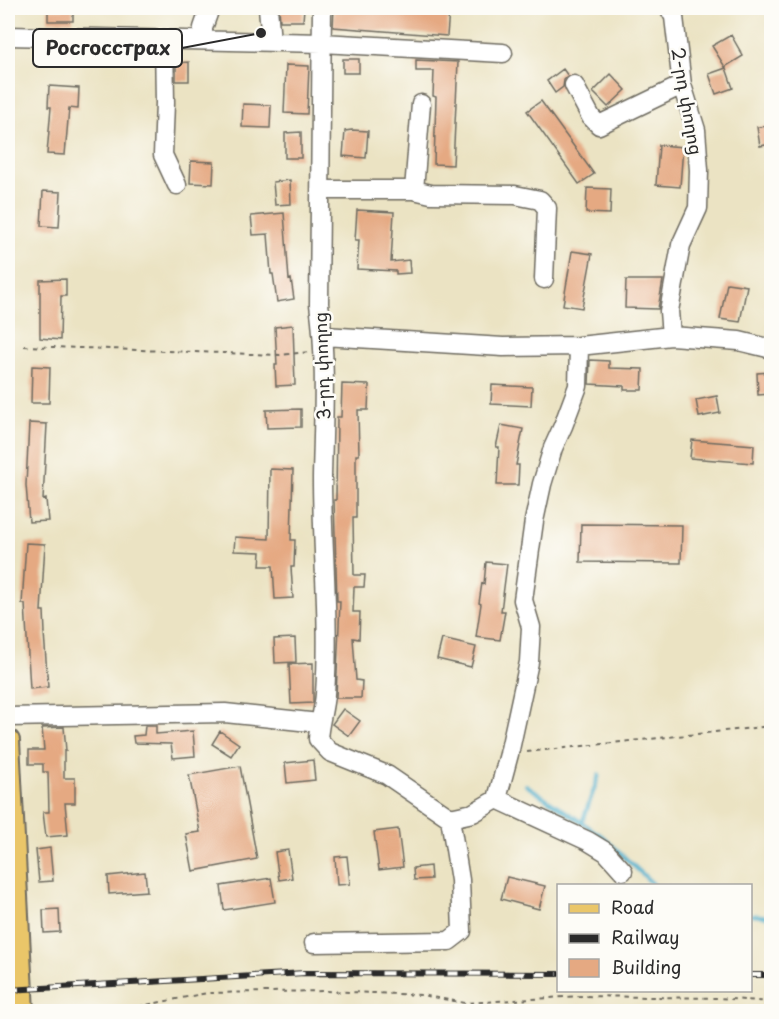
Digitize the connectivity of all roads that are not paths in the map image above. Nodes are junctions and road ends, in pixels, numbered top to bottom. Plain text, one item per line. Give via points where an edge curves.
1 (210, 8) edge
2 (268, 8) edge
3 (322, 8) edge
4 (669, 8) edge
5 (8, 36) edge
6 (164, 39) junction
7 (203, 39) junction
8 (271, 41) junction
9 (322, 43) junction
10 (503, 53) dead end
11 (574, 85) dead end
12 (682, 85) junction
13 (421, 104) dead end
14 (177, 185) dead end
15 (321, 190) junction
16 (414, 190) junction
17 (544, 279) dead end
18 (671, 336) junction
19 (324, 344) junction
20 (579, 346) junction
21 (771, 349) edge
22 (8, 717) edge
23 (319, 723) junction
24 (8, 741) edge
25 (496, 799) junction
26 (450, 818) junction
27 (623, 871) dead end
28 (12, 898) edge
29 (314, 943) dead end
30 (22, 1011) edge

1 - 7 street
2 - 8 street
3 - 9 street, 3-րդ փողոց
4 - 12 street, 2-րդ փողոց via 674,17
5 - 6 street
6 - 7 street
6 - 14 street via 163,155
7 - 8 street
8 - 9 street
9 - 10 street
9 - 15 street, 3-րդ փողոց
11 - 12 street via 599,125
12 - 18 street, 2-րդ փողոց via 696,130 698,208 681,245 669,311
13 - 16 street
15 - 16 street
15 - 19 street, 3-րդ փողոց via 319,304
16 - 17 street via 431,194 515,195 540,200 547,208
18 - 20 street
18 - 21 street via 739,341
19 - 20 street
19 - 23 street, 3-րդ փողոց via 326,686
20 - 25 street via 578,386 553,448 534,521 523,600 531,627 529,662
22 - 23 street via 225,713
23 - 26 street via 318,739 330,752 387,775
24 - 28 main road
25 - 26 street via 473,813
25 - 27 street via 588,841 606,852
26 - 29 street via 460,880 462,931 449,941
28 - 30 main road

